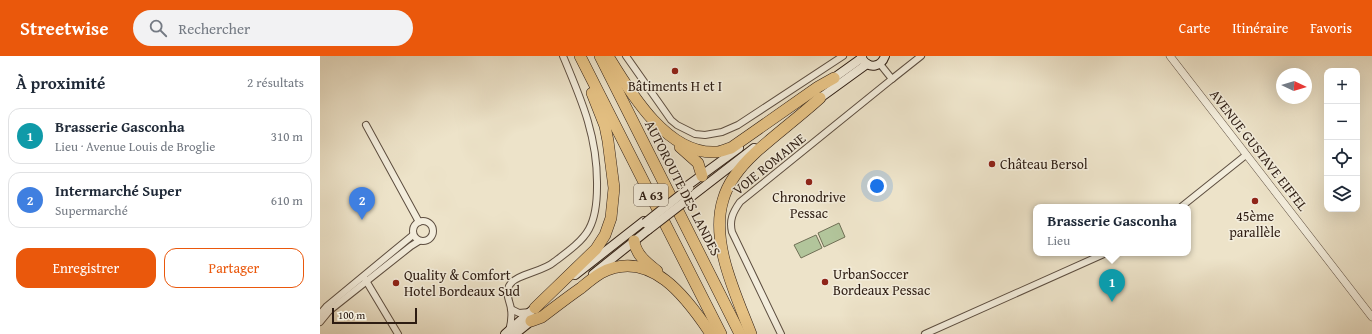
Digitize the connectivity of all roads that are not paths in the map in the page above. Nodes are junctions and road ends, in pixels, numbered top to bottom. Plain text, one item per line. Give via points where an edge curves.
1 (563, 56) edge
2 (576, 56) edge
3 (580, 56) edge
4 (600, 56) edge
5 (608, 56) edge
6 (626, 56) edge
7 (843, 56) edge
8 (862, 56) edge
9 (885, 56) edge
10 (921, 56) edge
11 (1170, 56) edge
12 (867, 64) junction
13 (880, 64) junction
14 (834, 78) junction
15 (892, 79) junction
16 (820, 98) junction
17 (654, 121) junction
18 (366, 124) dead end
19 (1246, 155) junction
20 (700, 177) junction
21 (690, 191) junction
22 (1185, 204) edge
23 (419, 222) junction
24 (646, 225) junction
25 (413, 235) junction
26 (635, 240) junction
27 (419, 241) junction
28 (1099, 256) edge
29 (365, 279) junction
30 (670, 282) junction
31 (511, 309) junction
32 (320, 314) edge
33 (532, 314) junction
34 (1372, 317) edge
35 (320, 322) edge
36 (510, 333) edge
37 (398, 334) edge
38 (711, 334) edge
39 (722, 334) edge
40 (740, 334) edge
41 (751, 334) edge
42 (781, 334) edge
43 (925, 334) edge

1 - 31 street via 593,138 597,170 594,215 584,236 552,265 511,283 507,292
2 - 33 highway via 600,114 608,141 614,188 611,218 605,235 596,249
3 - 39 highway, A 63
4 - 40 highway, AUTOROUTE DES LANDES / A 63
5 - 17 highway via 639,104
6 - 7 street via 670,120 686,130 705,135 722,132 738,125
8 - 12 main road
8 - 14 main road
9 - 13 main road
10 - 15 street, VOIE ROMAINE
11 - 19 street, AVENUE GUSTAVE EIFFEL
12 - 13 main road
12 - 16 main road
13 - 15 street
14 - 17 highway via 731,148 718,152 692,149
14 - 20 main road
15 - 42 street, VOIE ROMAINE via 740,202 731,217 732,232
16 - 21 main road
16 - 41 highway via 755,153 732,180 722,200 722,247 727,269
17 - 20 highway via 672,141 698,163
18 - 23 street
19 - 22 street
19 - 34 street, AVENUE GUSTAVE EIFFEL
20 - 21 main road
21 - 24 main road, bridge
23 - 25 street via 414,226
23 - 27 street via 428,223 433,230 430,238
24 - 26 main road
24 - 33 main road
25 - 27 street
25 - 29 street
26 - 30 highway via 638,254
26 - 33 main road
27 - 29 street
28 - 43 street
29 - 32 street via 327,306
29 - 35 street
29 - 37 street
30 - 33 highway via 636,266 618,267 600,274 542,317
30 - 38 highway
31 - 33 street via 519,313
31 - 36 street
33 - 36 main road

